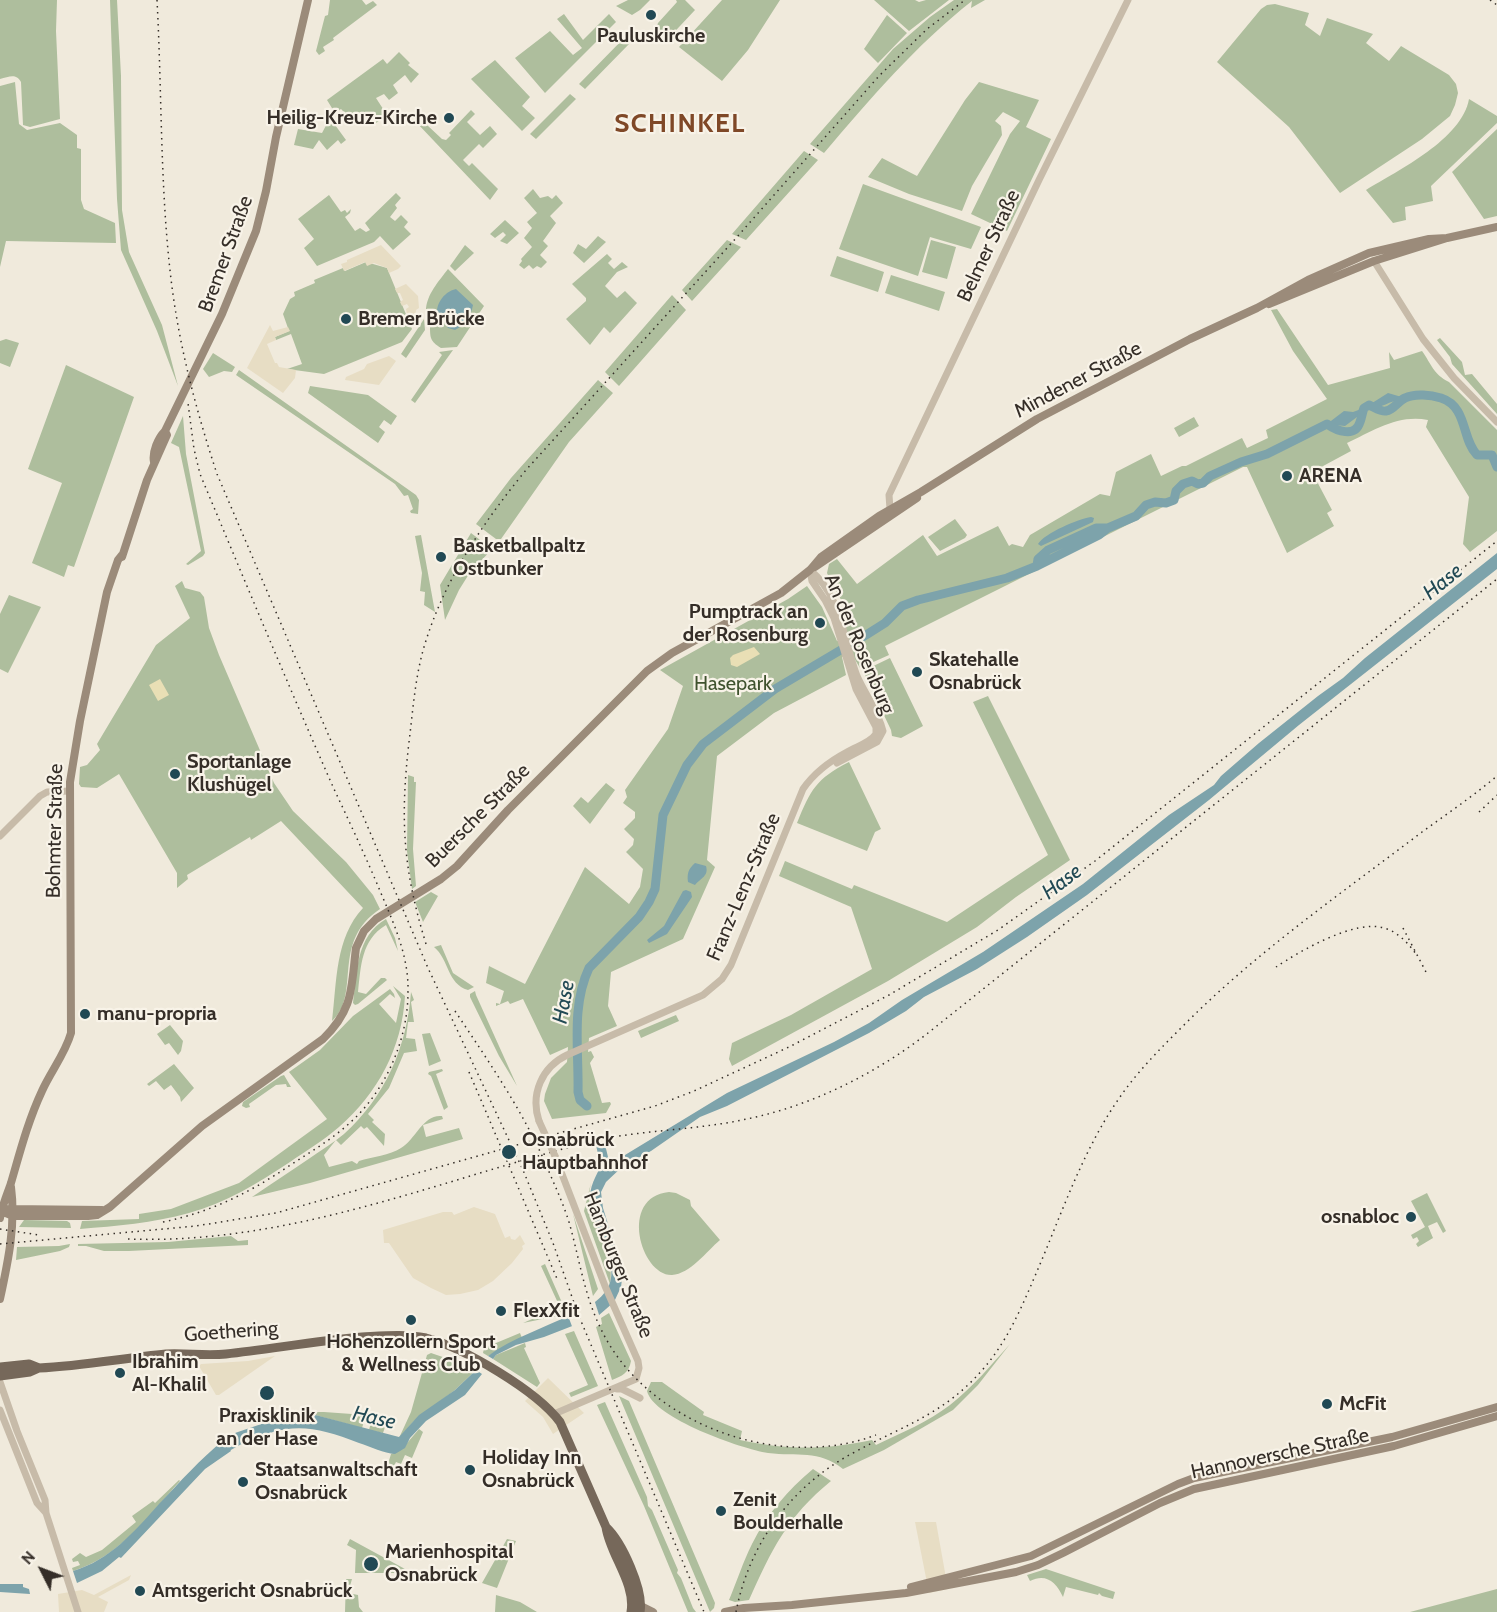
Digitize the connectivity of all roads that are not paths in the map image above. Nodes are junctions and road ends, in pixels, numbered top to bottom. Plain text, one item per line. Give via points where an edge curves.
1 (308, 0) edge
2 (1128, 0) edge
3 (1497, 227) edge
4 (1447, 238) junction
5 (1374, 261) junction
6 (1257, 308) junction
7 (209, 342) joint
8 (1497, 422) edge
9 (891, 511) junction
10 (810, 570) junction
11 (879, 735) junction
12 (824, 767) junction
13 (69, 791) junction
14 (0, 836) edge
15 (536, 1097) joint
16 (10, 1185) junction
17 (13, 1212) junction
18 (1, 1215) edge
19 (0, 1299) edge
20 (0, 1367) edge
21 (39, 1368) junction
22 (0, 1376) edge
23 (0, 1382) edge
24 (615, 1389) junction
25 (640, 1398) dead end
26 (1497, 1407) edge
27 (0, 1410) edge
28 (554, 1414) junction
29 (1497, 1416) edge
30 (46, 1513) junction
31 (940, 1581) junction
32 (638, 1607) edge
33 (77, 1610) edge
34 (631, 1612) edge
35 (653, 1612) edge
36 (725, 1612) edge

1 - 7 main road, Bremer Straße via 260,219
2 - 9 street, Belmer Straße via 889,495
3 - 4 main road, Mindener Straße
4 - 5 main road, Mindener Straße
4 - 6 main road, Mindener Straße via 1355,258
5 - 6 main road, Mindener Straße
5 - 8 street via 1433,352
6 - 9 main road, Mindener Straße via 1037,419
7 - 13 main road, Bohmter Straße via 155,449 105,606
9 - 10 main road, Mindener Straße
10 - 11 street, An der Rosenburg via 842,639 856,689
10 - 17 main road, Buersche Straße via 781,593 647,671 449,874 369,925 356,948 347,1008 323,1039 209,1121 106,1210
11 - 12 street, Franz-Lenz-Straße
11 - 12 street, Franz-Lenz-Straße via 877,742
12 - 15 street, Franz-Lenz-Straße via 798,799 722,979 703,995 560,1058 548,1068
13 - 14 street via 40,796
13 - 16 main road, Bohmter Straße via 71,1033 29,1121
15 - 24 street, Hamburger Straße, bridge via 539,1121 638,1361 636,1379
16 - 17 main road
16 - 18 main road, Bohmter Straße
17 - 18 main road, Buersche Straße
17 - 19 main road
20 - 21 main road, Goethering via 29,1364
21 - 22 main road, Goethering
21 - 28 main road, Goethering via 167,1354 226,1354 343,1339 426,1338 480,1361
23 - 30 street via 45,1500
24 - 25 street
24 - 28 street
26 - 31 main road, Hannoversche Straße via 1392,1437 1194,1478 1031,1556
27 - 30 street via 37,1503
28 - 32 main road via 606,1527 616,1536 638,1587
29 - 31 main road, Hannoversche Straße via 1394,1446 1194,1489 1016,1572
30 - 33 street
31 - 36 main road via 906,1593
32 - 34 main road
32 - 35 main road

